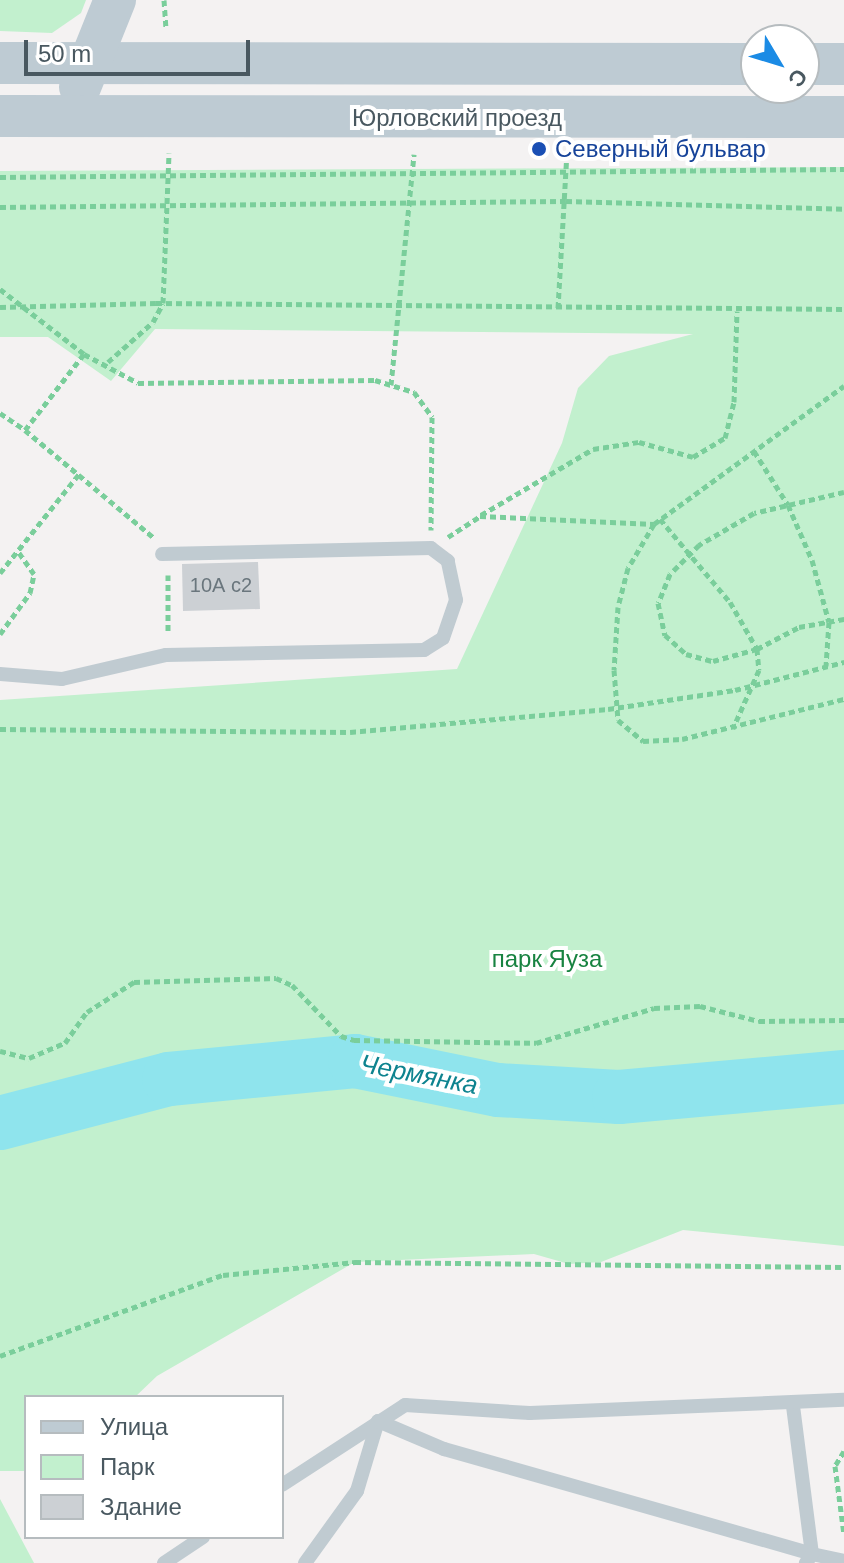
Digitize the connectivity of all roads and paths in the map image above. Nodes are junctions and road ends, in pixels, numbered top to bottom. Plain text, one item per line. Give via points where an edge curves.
1 (115, 0) edge
2 (164, 0) edge
3 (166, 28) dead end
4 (89, 62) junction
5 (0, 63) edge
6 (740, 64) edge
7 (820, 64) edge
8 (844, 64) edge
9 (70, 114) junction
10 (0, 116) edge
11 (844, 117) edge
12 (169, 153) dead end
13 (414, 154) dead end
14 (567, 154) dead end
15 (844, 169) edge
16 (566, 172) junction
17 (412, 173) junction
18 (169, 175) junction
19 (0, 177) edge
20 (566, 201) junction
21 (168, 202) junction
22 (408, 203) junction
23 (0, 207) edge
24 (844, 209) edge
25 (0, 289) edge
26 (163, 303) junction
27 (398, 306) junction
28 (0, 307) edge
29 (27, 307) junction
30 (558, 308) junction
31 (844, 309) edge
32 (737, 311) junction
33 (84, 354) junction
34 (108, 362) junction
35 (391, 385) junction
36 (844, 386) edge
37 (0, 413) edge
38 (25, 430) junction
39 (754, 451) junction
40 (79, 474) junction
41 (844, 492) edge
42 (788, 505) junction
43 (480, 516) junction
44 (660, 519) junction
45 (654, 524) junction
46 (431, 548) junction
47 (18, 551) junction
48 (692, 553) junction
49 (162, 554) junction
50 (0, 573) edge
51 (844, 619) edge
52 (829, 622) junction
53 (0, 634) edge
54 (757, 649) junction
55 (166, 655) junction
56 (844, 662) edge
57 (826, 666) junction
58 (0, 674) edge
59 (754, 685) junction
60 (844, 699) edge
61 (616, 707) junction
62 (733, 728) junction
63 (0, 729) edge
64 (844, 1020) edge
65 (0, 1051) edge
66 (844, 1267) edge
67 (0, 1356) edge
68 (844, 1400) edge
69 (793, 1406) junction
70 (378, 1421) junction
71 (844, 1451) edge
72 (284, 1484) edge
73 (844, 1534) edge
74 (200, 1539) edge
75 (809, 1558) edge
76 (844, 1561) edge
77 (164, 1563) edge
78 (305, 1563) edge

1 - 4 main road
2 - 3 path
4 - 5 main road
4 - 6 main road
4 - 9 main road
7 - 8 main road
9 - 10 main road, Юрловский проезд
9 - 11 main road, Юрловский проезд via 167,119
12 - 18 path
13 - 17 path
14 - 16 path
15 - 16 path
16 - 17 path
16 - 20 path
17 - 18 path
17 - 22 path
18 - 19 path
18 - 21 path
20 - 22 path
20 - 24 path
20 - 30 path
21 - 22 path
21 - 23 path
21 - 26 path
22 - 27 path
25 - 29 path
26 - 27 path
26 - 29 path
26 - 34 path via 153,322
27 - 30 path
27 - 35 path
28 - 29 path
29 - 33 path
30 - 32 path
31 - 32 path
32 - 43 path via 734,402 725,438 693,457 639,442 593,449
33 - 34 path
33 - 38 path
34 - 35 path via 138,383 375,380
35 - 46 path via 414,392 432,417
36 - 39 path
37 - 38 path
38 - 40 path
39 - 42 path
39 - 44 path
40 - 47 path
40 - 49 path via 130,515 160,544
41 - 42 path
42 - 48 path via 754,513
42 - 52 path via 812,560
43 - 45 path
43 - 46 path
44 - 45 path
44 - 48 path
45 - 61 path via 628,568 618,607
46 - 49 lane
46 - 55 lane via 448,561 456,600 443,638 424,650
47 - 50 path
47 - 53 path via 34,574 30,593
48 - 54 path
48 - 54 path via 670,574 658,603 665,635 686,654 713,661
49 - 55 path via 169,582
51 - 52 path
52 - 54 path via 799,627
52 - 57 path
54 - 59 path
55 - 58 lane via 62,679
56 - 57 path
57 - 59 path
59 - 61 path
59 - 62 path
60 - 62 path
61 - 62 path via 618,720 643,741
61 - 63 path via 350,732
64 - 65 path via 759,1021 700,1006 654,1008 536,1043 354,1040 341,1036 292,985 276,978 134,982 87,1012 65,1043 29,1058
66 - 67 path via 355,1262 223,1275
68 - 69 lane
69 - 70 lane via 530,1413 405,1405
69 - 75 lane
70 - 72 lane
70 - 75 lane via 444,1449
70 - 78 lane via 357,1491
71 - 73 path via 835,1466
74 - 77 lane
75 - 76 lane

